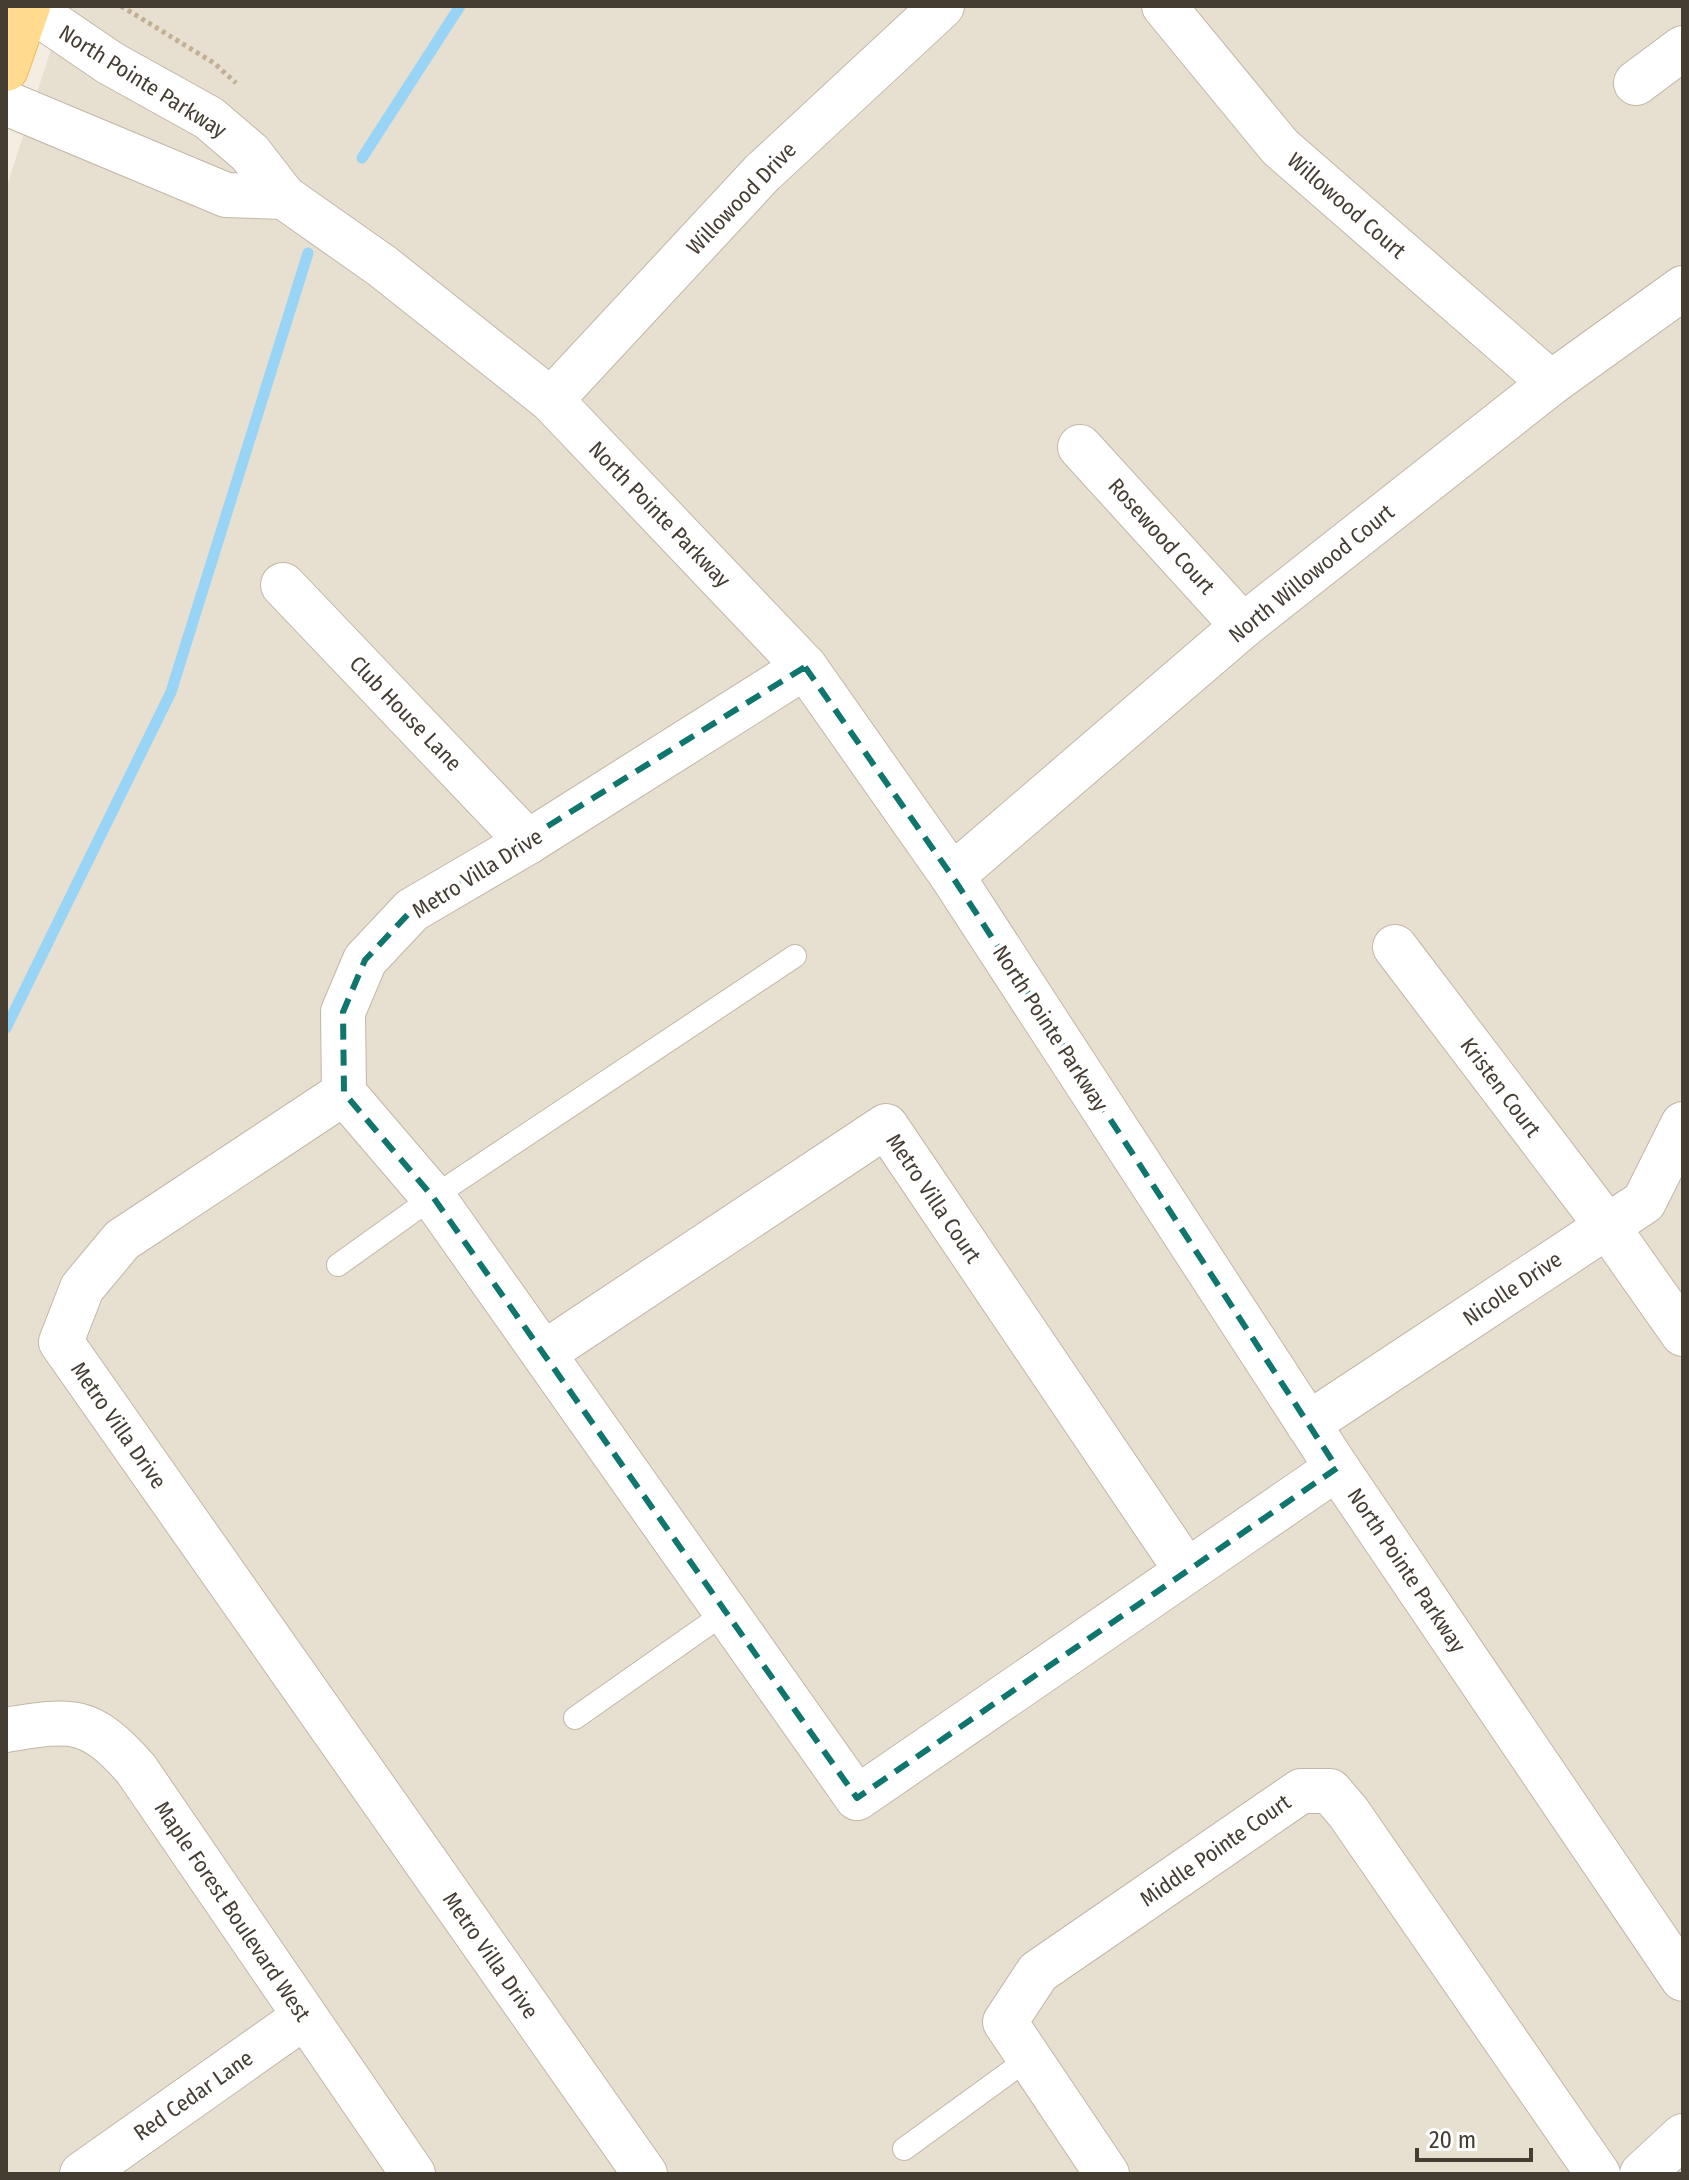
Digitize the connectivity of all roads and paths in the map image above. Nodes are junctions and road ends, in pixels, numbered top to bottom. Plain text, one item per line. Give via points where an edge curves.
1 (28, 6) edge
2 (942, 6) edge
3 (1164, 6) edge
4 (1683, 48) edge
5 (6, 69) edge
6 (1636, 83) dead end
7 (6, 103) edge
8 (284, 197) junction
9 (1683, 288) edge
10 (1551, 383) junction
11 (551, 400) junction
12 (1080, 447) dead end
13 (283, 585) dead end
14 (1243, 626) junction
15 (805, 667) junction
16 (528, 842) junction
17 (952, 876) junction
18 (1395, 947) dead end
19 (795, 956) dead end
20 (344, 1093) junction
21 (1683, 1124) edge
22 (433, 1197) junction
23 (1607, 1226) junction
24 (338, 1265) dead end
25 (1683, 1334) edge
26 (544, 1353) junction
27 (1308, 1424) junction
28 (1337, 1468) junction
29 (1186, 1570) junction
30 (726, 1612) junction
31 (575, 1718) dead end
32 (6, 1730) edge
33 (1683, 1979) edge
34 (304, 2017) junction
35 (1029, 2058) junction
36 (1683, 2136) edge
37 (904, 2149) dead end
38 (82, 2174) edge
39 (413, 2174) edge
40 (645, 2174) edge
41 (1107, 2174) edge
42 (1598, 2174) edge
43 (1642, 2174) edge

1 - 5 main road
1 - 8 street, North Pointe Parkway via 110,63 209,118 250,153
2 - 11 street, Willowood Drive via 762,173
3 - 10 street, Willowood Court via 1280,147
4 - 6 street
7 - 8 street via 226,195
8 - 11 street, North Pointe Parkway via 382,266
9 - 10 street, North Willowood Court
10 - 14 street, North Willowood Court
11 - 15 street, North Pointe Parkway
12 - 14 street, Rosewood Court
13 - 16 street, Club House Lane
14 - 17 street, North Willowood Court
15 - 16 street, Metro Villa Drive
15 - 17 street, North Pointe Parkway
16 - 20 street, Metro Villa Drive via 412,910 365,960 343,1012
17 - 27 street, North Pointe Parkway
18 - 23 street, Kristen Court
19 - 22 lane
20 - 22 street
20 - 40 street, Metro Villa Drive via 122,1240 82,1288 61,1342
21 - 23 street, Nicolle Drive via 1644,1202
22 - 24 lane
22 - 26 street
23 - 25 street, Kristen Court
23 - 27 street, Nicolle Drive
26 - 29 street, Metro Villa Court via 886,1126
26 - 30 street
27 - 28 street, North Pointe Parkway
28 - 29 street
28 - 33 street, North Pointe Parkway
29 - 30 street via 857,1798
30 - 31 lane
32 - 34 street, Maple Forest Boulevard West via 76,1723 110,1739 136,1769
34 - 38 street, Red Cedar Lane
34 - 39 street, Maple Forest Boulevard West
35 - 37 lane
35 - 41 street, Middle Pointe Court
35 - 42 street, Middle Pointe Court via 1005,2022 1038,1972 1301,1791 1330,1791
36 - 43 street

